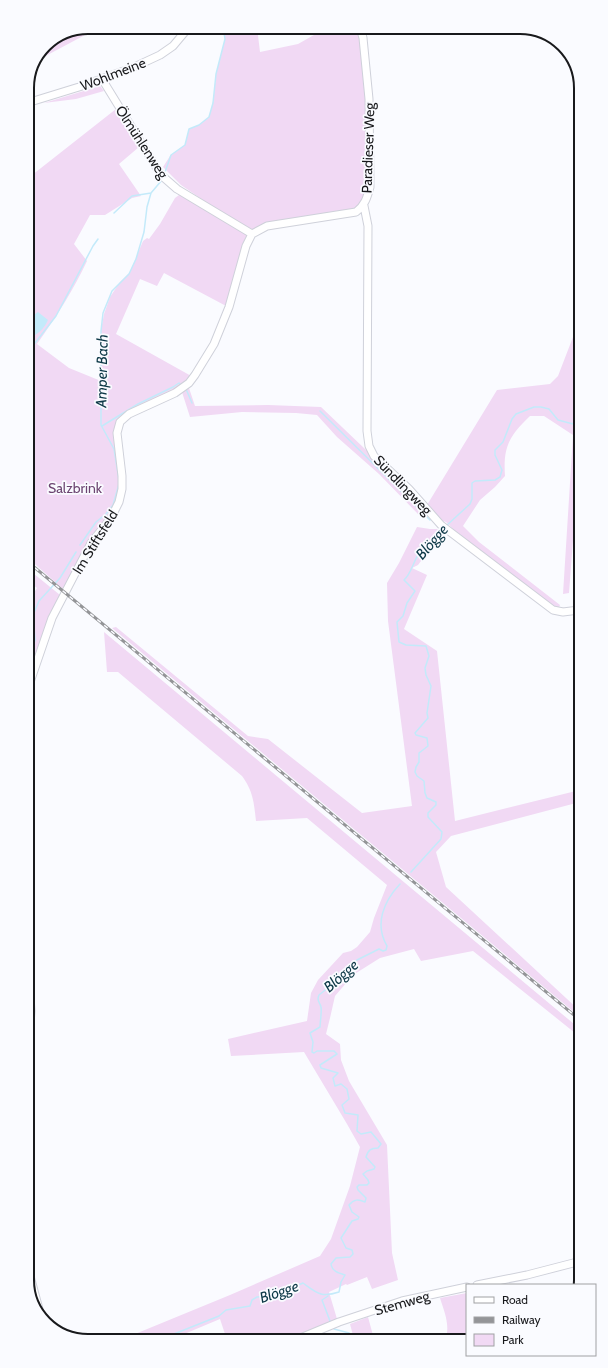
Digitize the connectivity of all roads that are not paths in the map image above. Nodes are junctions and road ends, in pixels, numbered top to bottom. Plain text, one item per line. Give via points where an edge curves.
1 (183, 34) edge
2 (362, 34) edge
3 (102, 79) junction
4 (34, 101) edge
5 (364, 206) junction
6 (252, 234) junction
7 (574, 610) edge
8 (34, 670) edge
9 (574, 1263) edge
10 (482, 1284) edge
11 (466, 1287) edge
12 (310, 1334) edge

1 - 3 street, Wohlmeine via 160,55
2 - 5 street, Paradieser Weg via 369,99 370,187
3 - 4 street, Wohlmeine
3 - 6 street, Ölmühlenweg via 164,178 177,189
5 - 6 street, Paradieser Weg via 356,212 267,226
5 - 7 street, Sündlingweg via 368,226 368,446 374,456 448,531 548,607 557,611
6 - 8 street, Im Stiftsfeld via 246,246 229,307 214,344 189,383 175,393 129,414 120,422 117,433 122,476 119,502 111,518 92,543 58,606
9 - 10 street
11 - 12 street, Stemweg via 402,1301

